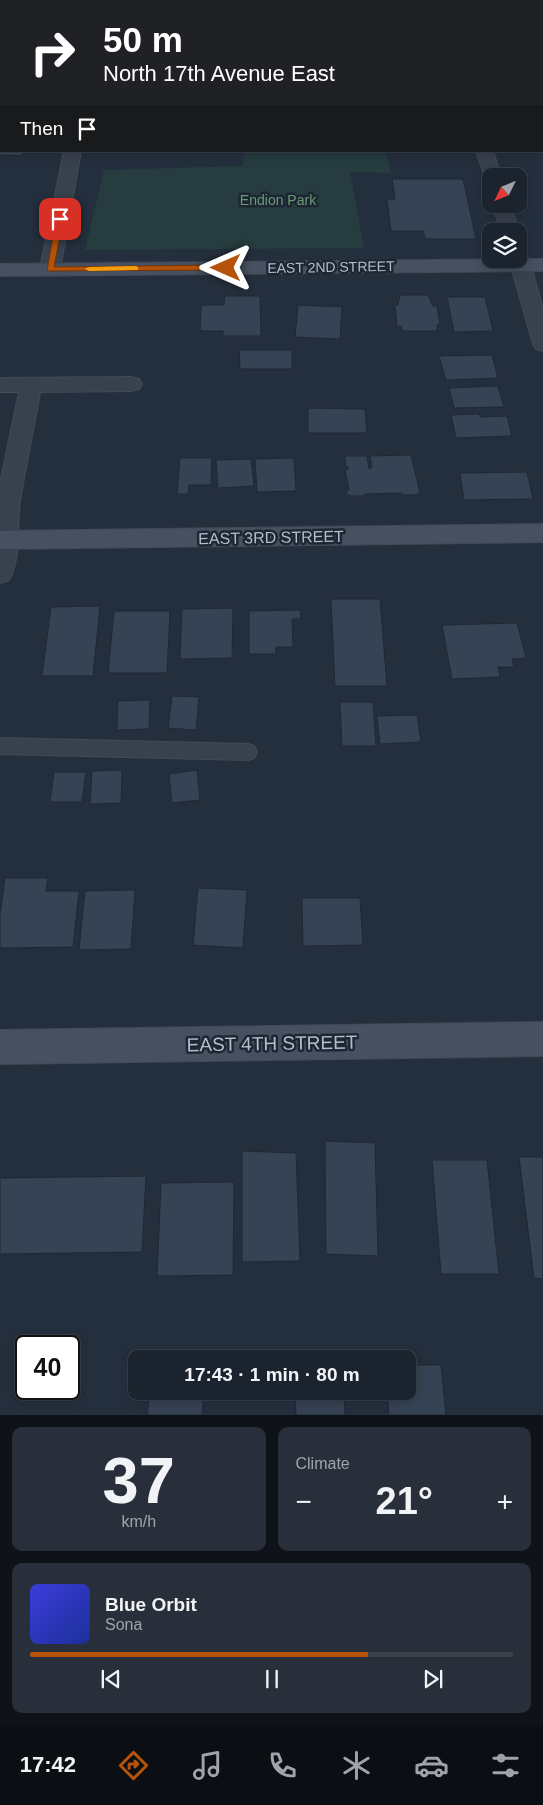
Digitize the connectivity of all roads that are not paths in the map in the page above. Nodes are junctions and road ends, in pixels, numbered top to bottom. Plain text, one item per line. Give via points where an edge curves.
1 (73, 152) edge
2 (484, 152) edge
3 (489, 168) edge
4 (482, 263) edge
5 (527, 263) edge
6 (543, 265) edge
7 (522, 268) edge
8 (50, 269) junction
9 (0, 270) edge
10 (543, 344) edge
11 (131, 384) dead end
12 (0, 385) edge
13 (31, 385) junction
14 (543, 533) edge
15 (3, 540) edge
16 (0, 573) edge
17 (0, 746) edge
18 (248, 752) dead end
19 (543, 1039) edge
20 (0, 1047) edge

1 - 8 street
2 - 3 street
4 - 8 street, EAST 2ND STREET
5 - 6 street, EAST 2ND STREET
7 - 10 street
8 - 9 street, EAST 2ND STREET
11 - 13 street
12 - 13 street
13 - 15 street
14 - 15 street, EAST 3RD STREET
15 - 16 street
17 - 18 lane
19 - 20 street, EAST 4TH STREET

